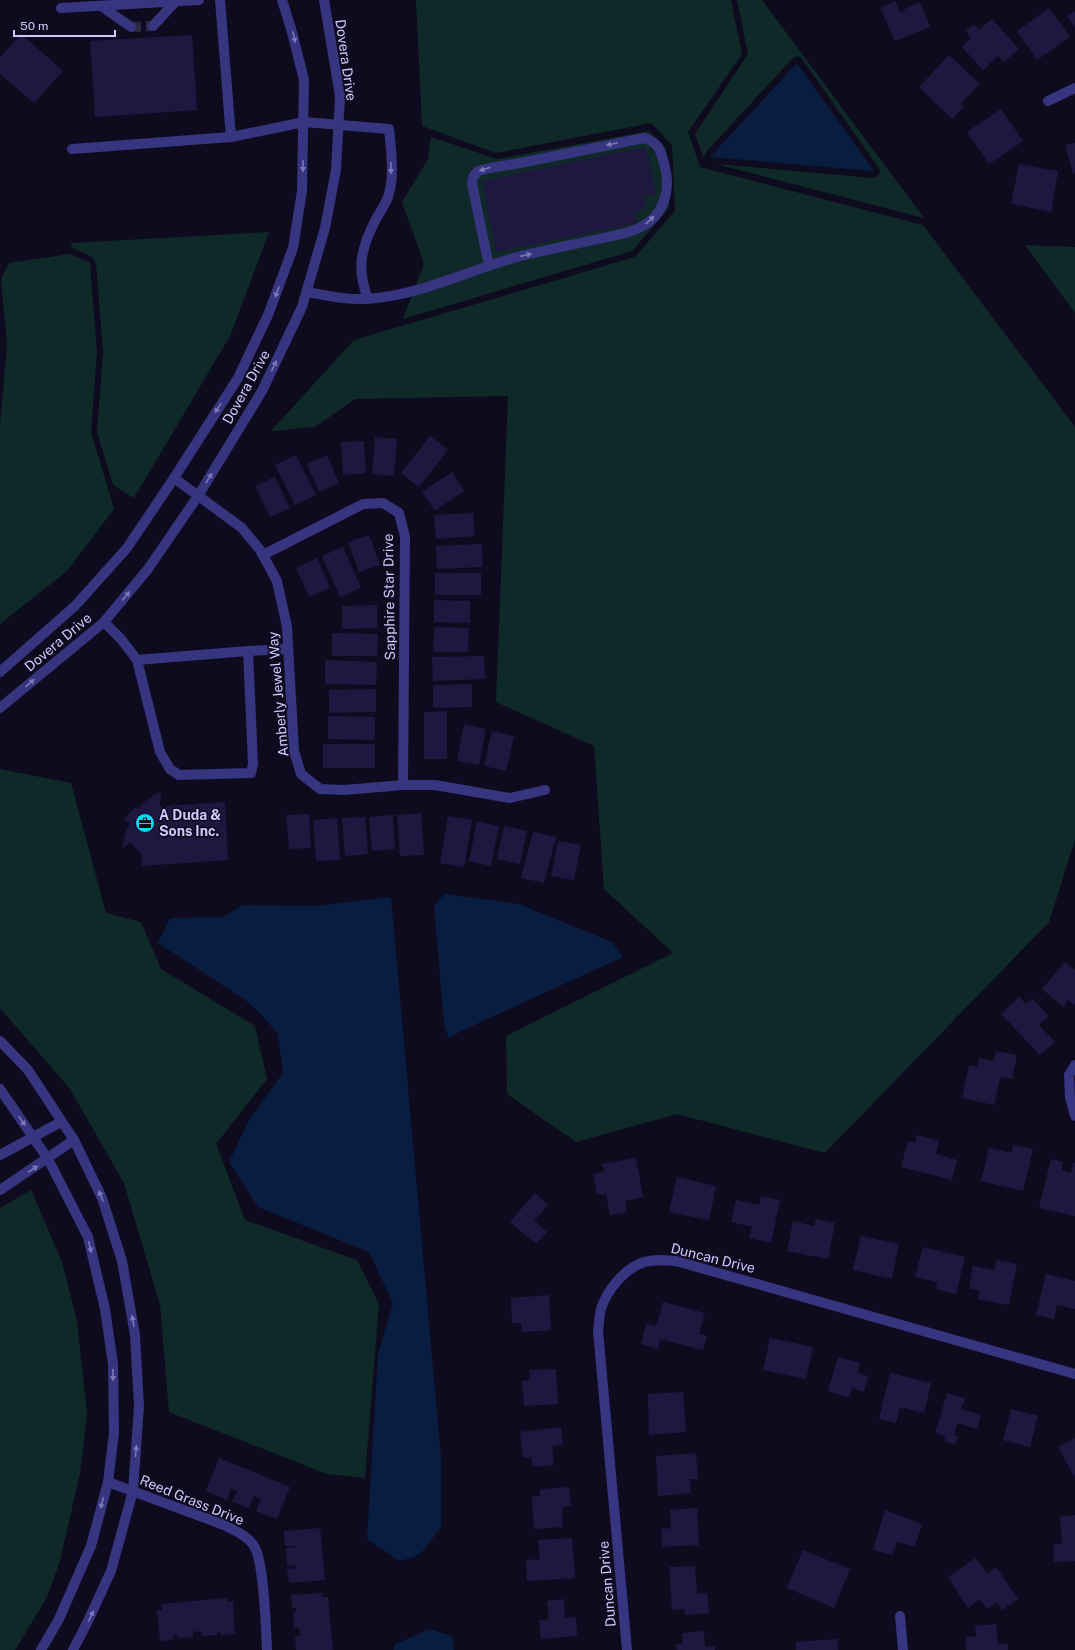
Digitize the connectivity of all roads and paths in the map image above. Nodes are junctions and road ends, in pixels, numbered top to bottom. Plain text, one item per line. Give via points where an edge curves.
1 (199, 0) edge
2 (220, 0) edge
3 (282, 0) edge
4 (324, 0) edge
5 (176, 2) junction
6 (100, 6) junction
7 (61, 8) dead end
8 (153, 26) tunnel mouth
9 (131, 27) tunnel mouth
10 (1075, 88) edge
11 (1048, 101) dead end
12 (304, 122) junction
13 (338, 126) junction
14 (231, 137) junction
15 (72, 149) dead end
16 (489, 266) junction
17 (306, 292) junction
18 (368, 299) junction
19 (174, 478) junction
20 (198, 496) junction
21 (263, 555) junction
22 (104, 622) junction
23 (288, 649) junction
24 (248, 651) junction
25 (137, 660) junction
26 (0, 672) edge
27 (0, 708) edge
28 (403, 785) junction
29 (546, 790) dead end
30 (0, 1041) edge
31 (1075, 1065) edge
32 (0, 1089) edge
33 (1075, 1116) edge
34 (61, 1122) junction
35 (33, 1137) junction
36 (74, 1140) junction
37 (0, 1155) edge
38 (48, 1158) junction
39 (0, 1190) edge
40 (1075, 1374) edge
41 (108, 1482) junction
42 (133, 1491) junction
43 (900, 1616) dead end
44 (41, 1650) edge
45 (73, 1650) edge
46 (268, 1650) edge
47 (627, 1650) edge
48 (903, 1650) edge

1 - 5 street
2 - 14 street
3 -> 12 street, Dovera Drive via 304,80
4 - 13 street, Dovera Drive via 340,96
5 - 6 street
5 - 8 street
6 - 7 street
6 - 9 street
10 - 11 street
12 - 13 street
12 - 14 street
12 -> 19 street, Dovera Drive via 302,190 291,255 268,315 238,378
13 - 17 street, Dovera Drive via 336,170 326,228
13 -> 18 street via 389,129 391,165 388,197 364,245 360,266 362,285
14 - 15 street
16 -> 16 street via 521,256 632,232 650,221 662,206 667,192 666,171 659,147 653,141 644,138 478,171 473,177 472,184
16 - 18 street via 402,294
17 - 18 street via 340,298
20 -> 17 street, Dovera Drive via 262,391 302,307
19 - 20 street, Amberly Jewel Way
19 - 26 street, Dovera Drive via 127,548 75,606
20 - 21 street, Amberly Jewel Way via 242,528
22 -> 20 street, Dovera Drive via 148,569
21 - 23 street, Amberly Jewel Way via 277,581 287,627
21 - 28 street, Sapphire Star Drive via 363,504 383,503 399,513 405,537
22 - 25 street
27 -> 22 street, Dovera Drive
23 - 24 street
23 - 28 street, Amberly Jewel Way via 294,751 301,774 320,789 344,790
24 - 25 street
24 - 25 street via 254,764 251,773 179,775 170,769 160,752
28 - 29 street, Amberly Jewel Way via 435,785 510,798
30 - 34 street via 28,1070
31 - 33 street via 1069,1075 1070,1097
32 -> 35 street
34 - 35 street
34 - 36 street
35 - 37 street
35 - 38 street
36 - 38 street
42 -> 36 street via 139,1406 135,1335 122,1261 102,1198
39 -> 38 street
38 -> 41 street via 88,1237 105,1309 113,1364 114,1433
40 - 47 street, Duncan Drive via 676,1261 643,1262 616,1283 607,1295 600,1311 598,1331
41 - 42 street, Reed Grass Drive
41 -> 44 street via 91,1546 59,1619
45 -> 42 street via 111,1572
42 - 46 street, Reed Grass Drive via 224,1525 242,1534 254,1546 260,1562
43 - 48 street

